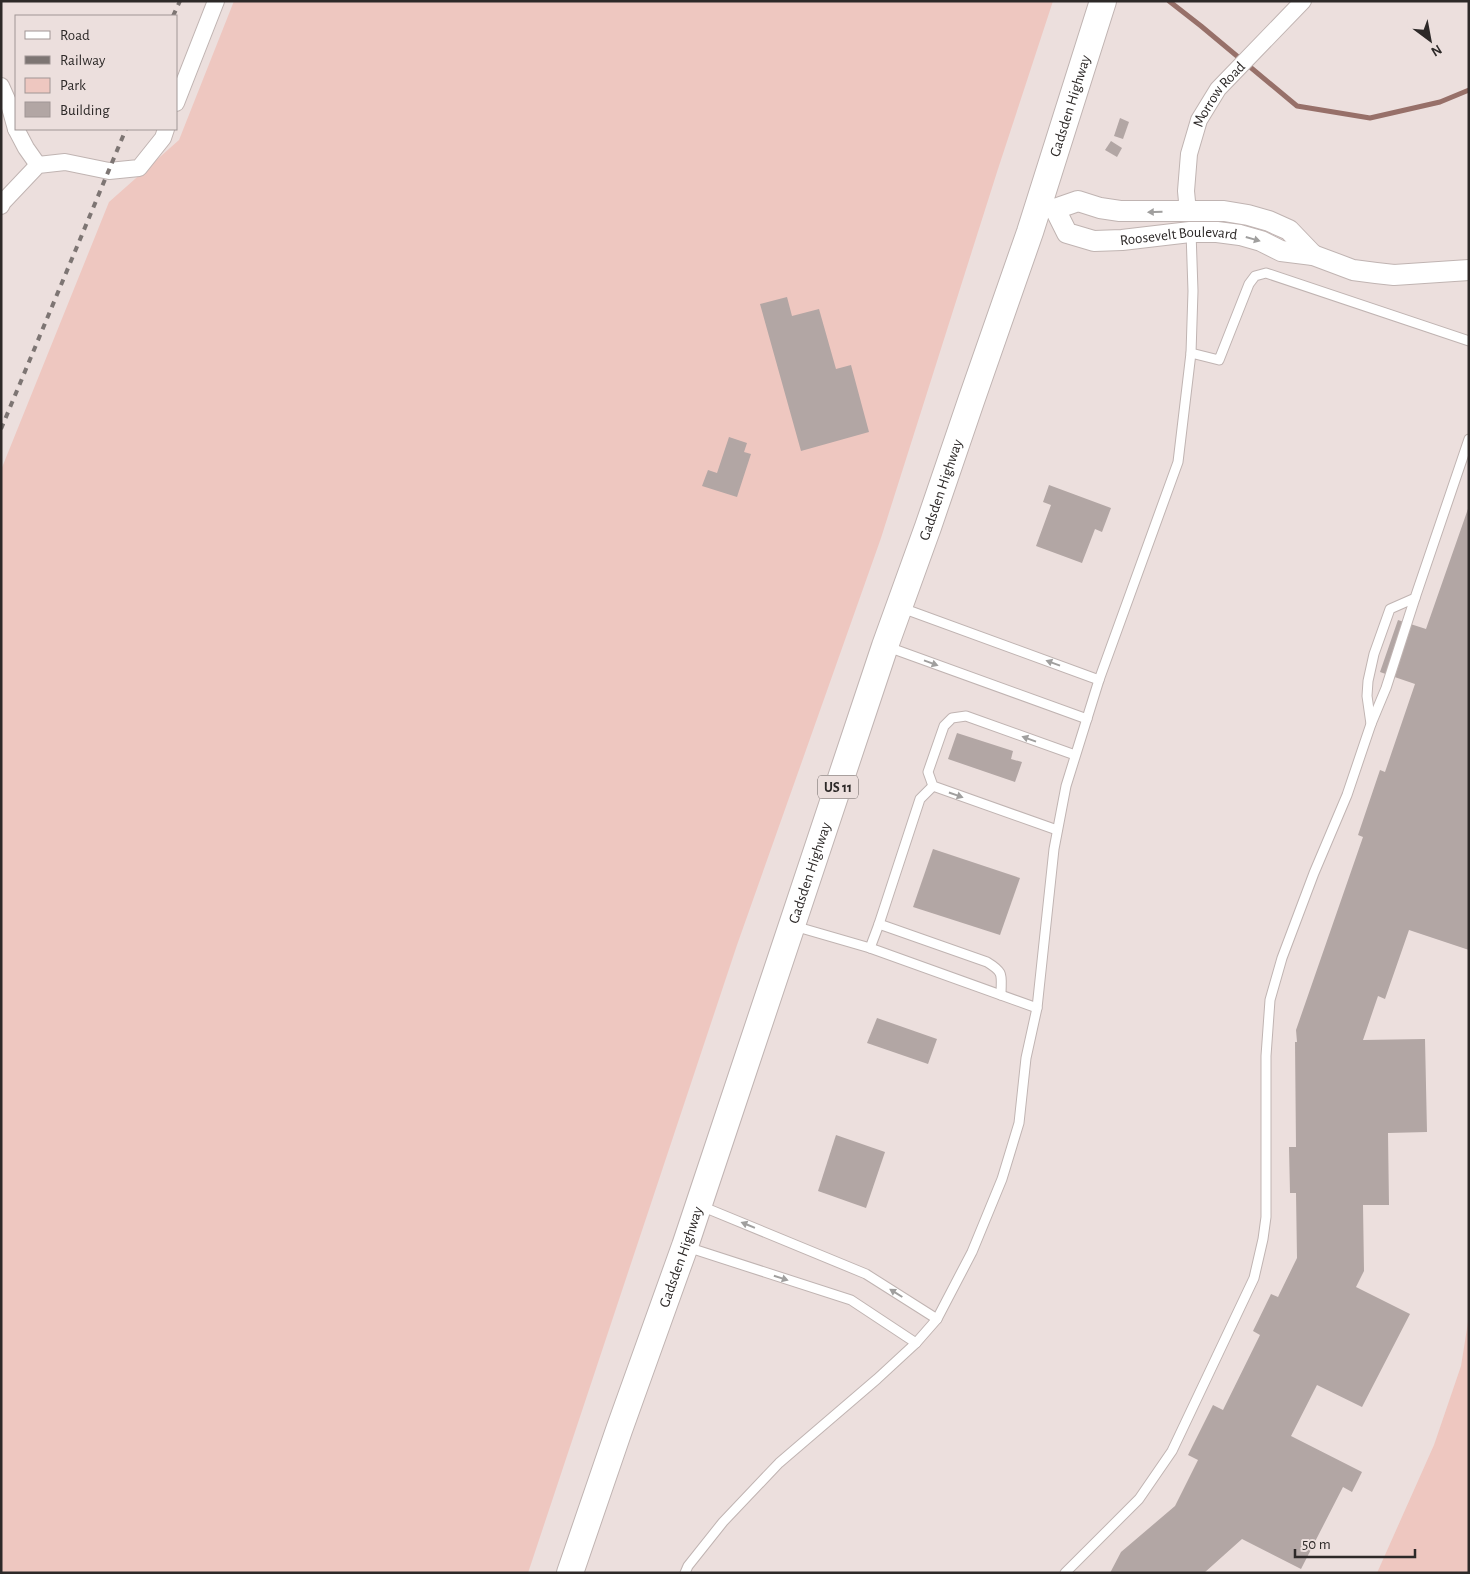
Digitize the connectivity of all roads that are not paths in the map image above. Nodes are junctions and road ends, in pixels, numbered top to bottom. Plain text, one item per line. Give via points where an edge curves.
1 (216, 1) edge
2 (1103, 1) edge
3 (1303, 1) edge
4 (1, 86) edge
5 (178, 98) edge
6 (15, 125) edge
7 (17, 130) edge
8 (166, 130) edge
9 (38, 166) junction
10 (1, 206) edge
11 (1047, 207) junction
12 (1188, 212) junction
13 (1190, 232) junction
14 (1313, 255) junction
15 (1469, 270) edge
16 (1469, 341) edge
17 (1191, 353) junction
18 (1469, 439) edge
19 (1415, 598) junction
20 (900, 607) junction
21 (885, 646) junction
22 (1099, 680) junction
23 (1087, 719) junction
24 (1370, 724) junction
25 (1075, 755) junction
26 (933, 786) junction
27 (1057, 830) junction
28 (879, 924) junction
29 (792, 925) junction
30 (870, 948) junction
31 (1001, 995) junction
32 (1037, 1008) junction
33 (698, 1205) junction
34 (685, 1246) junction
35 (937, 1319) junction
36 (916, 1343) junction
37 (570, 1573) edge
38 (685, 1573) edge
39 (1065, 1573) edge

1 - 5 street
2 - 11 main road, Gadsden Highway / US 11
3 - 12 street, Morrow Road via 1218,89 1199,120 1189,154
4 - 6 street
7 - 9 street
8 - 9 street via 139,168 109,171 65,162
9 - 10 street
12 -> 11 street, Roosevelt Boulevard via 1120,212 1078,201
11 - 13 street, Roosevelt Boulevard via 1067,233 1094,241
11 - 20 main road, Gadsden Highway / US 11
12 - 14 street, Roosevelt Boulevard via 1224,211 1269,221 1288,230
13 -> 14 street, Roosevelt Boulevard via 1240,235 1281,250
13 - 17 lane via 1193,291
14 - 15 street, Roosevelt Boulevard via 1353,270 1394,275
16 - 17 lane via 1266,273 1255,276 1249,284 1220,360
17 - 22 lane via 1178,462
18 - 19 lane
19 - 24 lane via 1386,688
19 - 24 lane via 1390,609 1368,681
20 - 21 main road, Gadsden Highway / US 11
22 -> 20 lane
21 -> 23 lane
21 - 29 main road, Gadsden Highway / US 11
22 - 23 lane
23 - 25 lane
24 - 39 lane via 1340,811 1282,958 1270,1000 1266,1056 1266,1216 1254,1278 1172,1451 1139,1499
25 -> 26 lane via 966,716 952,718 944,726 928,772
25 - 27 lane
26 -> 27 lane
26 - 28 lane via 920,799
27 - 32 lane
28 - 30 lane
28 - 31 lane via 987,962 1002,975
29 - 30 lane
29 - 33 main road, Gadsden Highway / US 11
30 - 31 lane
31 - 32 lane
32 - 35 lane via 1026,1058 1019,1123 1002,1179 972,1252
33 - 34 main road, Gadsden Highway / US 11
35 -> 33 lane via 866,1274
34 -> 36 lane via 851,1300
34 - 37 main road, Gadsden Highway / US 11
35 - 36 lane
36 - 38 lane via 779,1463 723,1522

